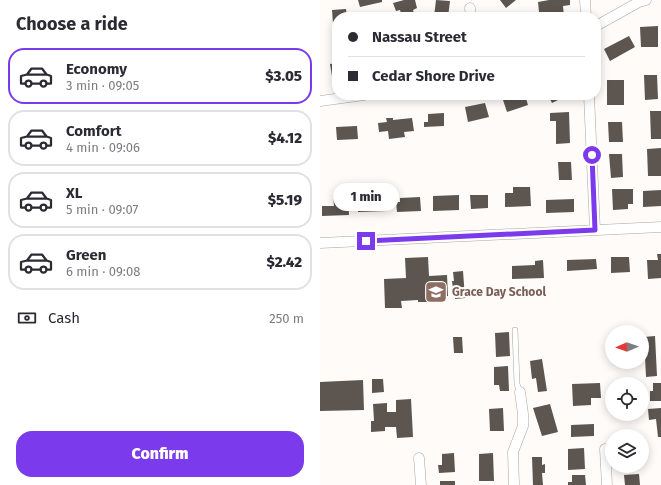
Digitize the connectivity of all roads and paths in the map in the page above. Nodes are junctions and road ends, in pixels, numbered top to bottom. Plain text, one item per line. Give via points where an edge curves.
1 (585, 0) edge
2 (646, 0) edge
3 (586, 12) edge
4 (601, 23) edge
5 (333, 100) edge
6 (589, 100) edge
7 (320, 102) edge
8 (661, 227) edge
9 (595, 230) junction
10 (320, 243) edge
11 (515, 330) dead end
12 (520, 392) joint
13 (419, 458) dead end
14 (606, 473) edge
15 (421, 485) edge
16 (514, 485) edge
17 (607, 485) edge

1 - 3 street
2 - 4 street
5 - 7 street
6 - 9 street
8 - 9 street
9 - 10 street
11 - 12 lane via 517,384
12 - 16 street via 523,426 513,452
13 - 15 street
14 - 17 street

